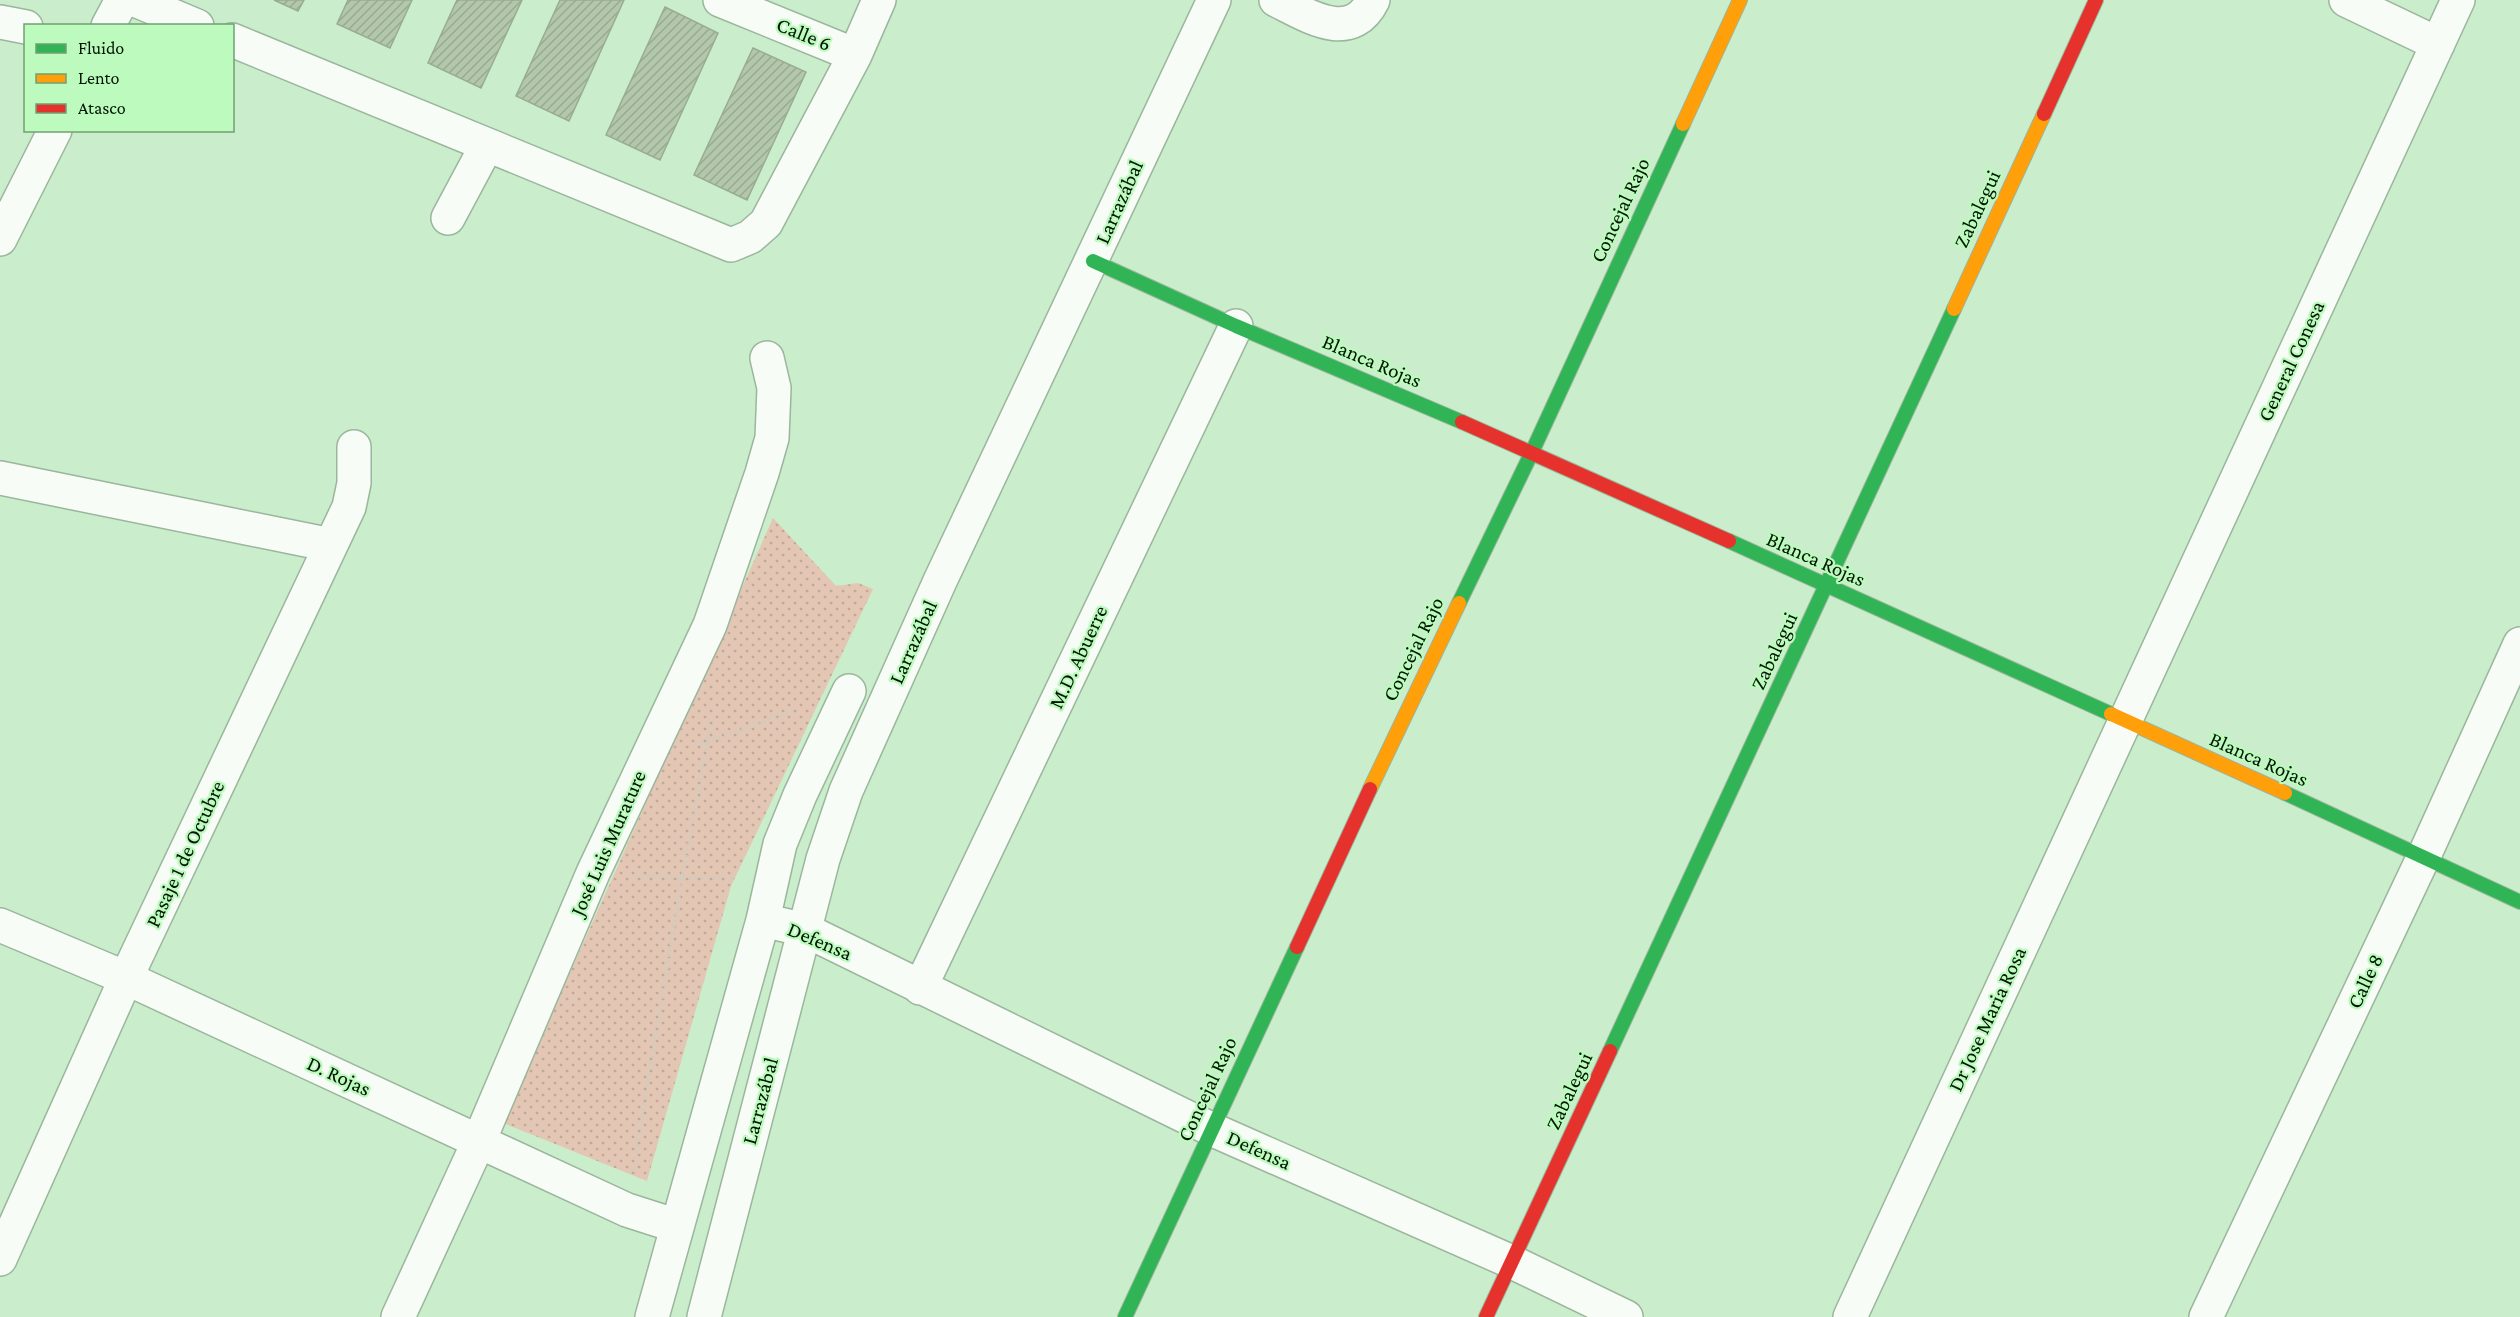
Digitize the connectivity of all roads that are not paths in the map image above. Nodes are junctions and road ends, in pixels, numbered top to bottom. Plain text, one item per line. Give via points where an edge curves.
1 (122, 0) edge
2 (135, 0) edge
3 (720, 0) edge
4 (879, 0) edge
5 (1214, 0) edge
6 (1276, 0) edge
7 (1373, 0) edge
8 (1740, 0) edge
9 (2096, 0) edge
10 (2346, 0) edge
11 (2458, 0) edge
12 (0, 22) edge
13 (109, 24) edge
14 (192, 24) edge
15 (24, 27) edge
16 (234, 41) edge
17 (2438, 44) junction
18 (855, 55) junction
19 (54, 132) edge
20 (488, 145) junction
21 (448, 218) dead end
22 (0, 237) edge
23 (1093, 261) junction
24 (1236, 326) junction
25 (767, 358) dead end
26 (354, 447) dead end
27 (1532, 452) junction
28 (0, 478) edge
29 (330, 545) junction
30 (1827, 587) junction
31 (2520, 644) edge
32 (849, 692) road end
33 (2124, 722) junction
34 (2424, 856) junction
35 (2520, 903) edge
36 (763, 920) junction
37 (0, 925) edge
38 (805, 930) junction
39 (126, 978) junction
40 (920, 988) junction
41 (1211, 1129) junction
42 (479, 1141) junction
43 (677, 1226) junction
44 (0, 1259) edge
45 (1512, 1262) junction
46 (398, 1317) edge
47 (652, 1317) edge
48 (704, 1317) edge
49 (1125, 1317) edge
50 (1486, 1317) edge
51 (1626, 1317) edge
52 (1850, 1317) edge
53 (2206, 1317) edge

1 - 13 street
2 - 14 street
3 - 18 street, Calle 6
4 - 18 street
5 - 23 street, Larrazábal
6 - 7 street via 1324,23 1349,24 1367,11
8 - 27 street, Concejal Rajo
9 - 30 street, Zabalegui
10 - 17 street
11 - 17 street, General Conesa
12 - 15 street
16 - 20 street
17 - 33 street, General Conesa
18 - 20 street via 766,223 750,237 731,245
19 - 22 street
20 - 21 street
23 - 24 street, Blanca Rojas
23 - 38 street, Larrazábal via 945,570 846,791
24 - 27 street, Blanca Rojas
24 - 40 street, M.D. Abuerre
25 - 42 street, José Luis Murature via 774,388 772,438 710,625 593,873
26 - 29 street, Pasaje 1 de Octubre via 349,507
27 - 30 street, Blanca Rojas
27 - 41 street, Concejal Rajo
28 - 29 street
29 - 39 street, Pasaje 1 de Octubre
30 - 33 street, Blanca Rojas
30 - 45 street, Zabalegui
31 - 34 street, Calle 8
32 - 36 street via 780,844
33 - 34 street, Blanca Rojas
33 - 52 street, Dr Jose Maria Rosa
34 - 35 street, Blanca Rojas
34 - 53 street, Calle 8
36 - 38 street, Defensa
36 - 43 street
37 - 39 street, D. Rojas
38 - 40 street, Defensa
38 - 48 street, Larrazábal
39 - 42 street, D. Rojas
39 - 44 street, Pasaje 1 de Octubre
40 - 41 street, Defensa
41 - 45 street, Defensa
41 - 49 street, Concejal Rajo
42 - 43 street, D. Rojas via 627,1210
42 - 46 street, José Luis Murature
43 - 47 street
45 - 50 street, Zabalegui
45 - 51 street, Defensa

